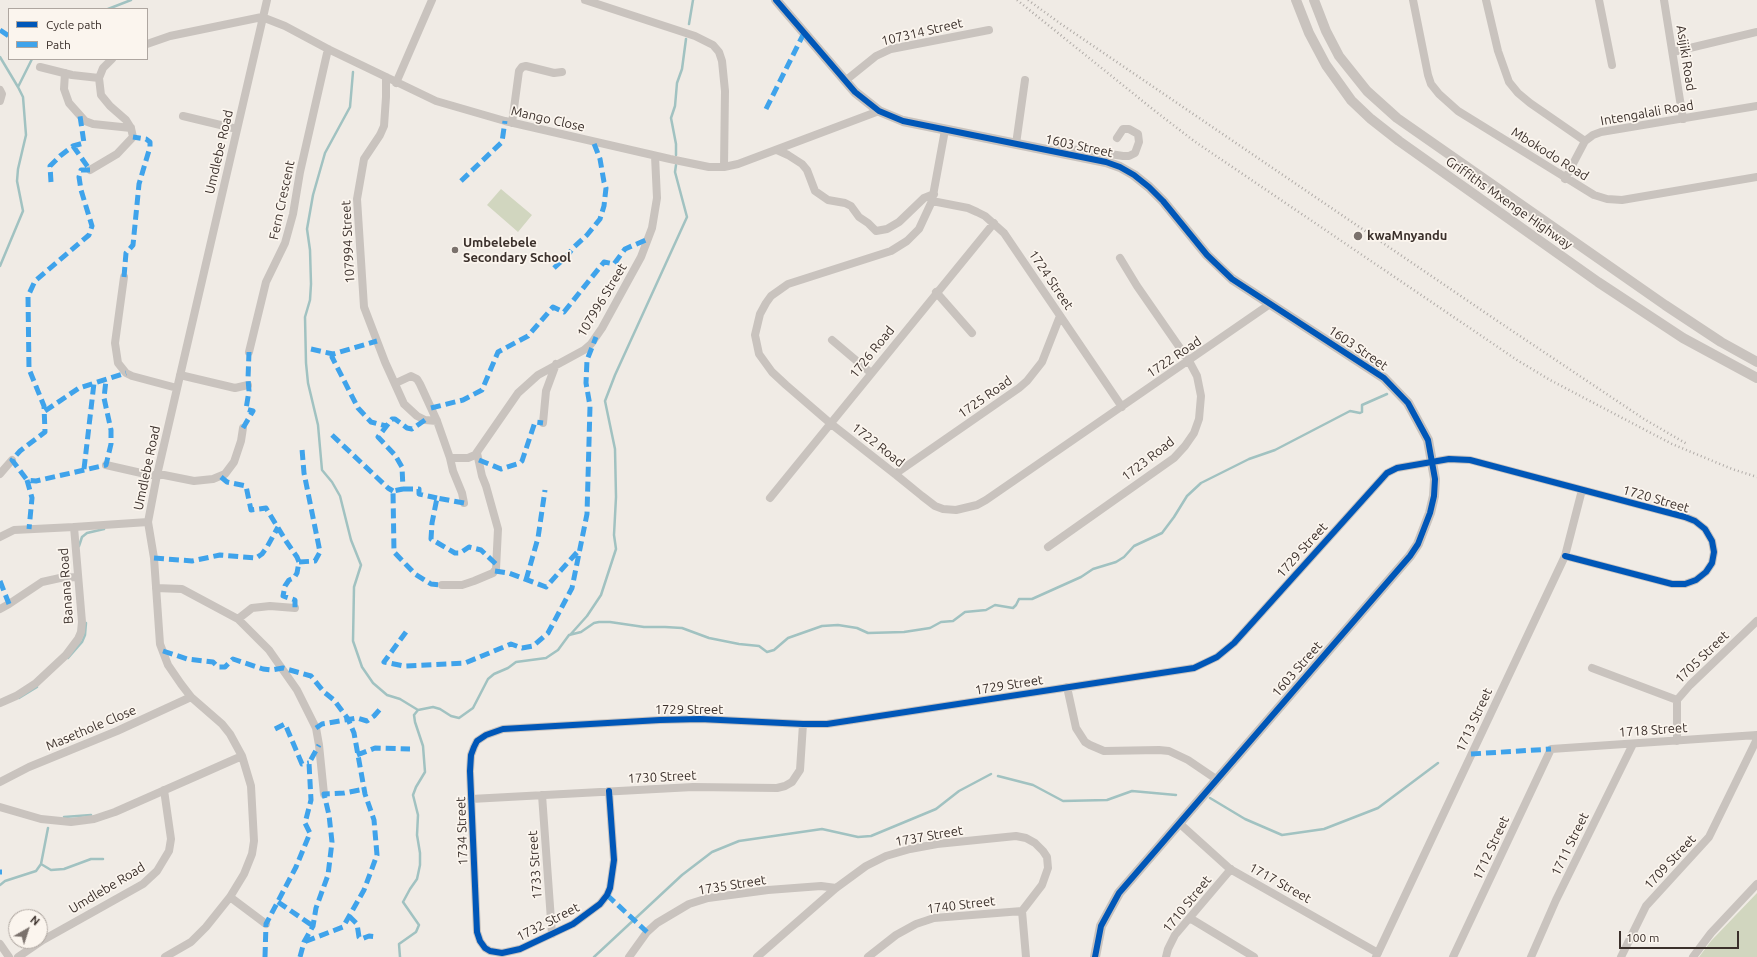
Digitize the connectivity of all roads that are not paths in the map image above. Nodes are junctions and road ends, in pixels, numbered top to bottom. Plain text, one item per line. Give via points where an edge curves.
1 (266, 0) edge
2 (432, 0) edge
3 (585, 0) edge
4 (776, 0) edge
5 (1296, 0) edge
6 (1314, 0) edge
7 (1413, 0) edge
8 (1486, 0) edge
9 (1599, 0) edge
10 (1664, 0) edge
11 (596, 2) edge
12 (262, 17) junction
13 (988, 30) dead end
14 (1757, 32) edge
15 (148, 44) edge
16 (328, 49) junction
17 (1673, 52) junction
18 (111, 60) edge
19 (1612, 65) dead end
20 (40, 67) dead end
21 (562, 72) dead end
22 (65, 73) junction
23 (386, 77) junction
24 (99, 78) junction
25 (1025, 80) dead end
26 (845, 81) junction
27 (396, 82) junction
28 (0, 90) edge
29 (0, 101) edge
30 (1757, 106) edge
31 (879, 111) junction
32 (183, 116) dead end
33 (1684, 119) junction
34 (512, 123) junction
35 (131, 128) junction
36 (237, 128) junction
37 (945, 130) junction
38 (1117, 138) dead end
39 (1585, 141) junction
40 (1016, 144) junction
41 (776, 150) junction
42 (1052, 151) junction
43 (655, 156) junction
44 (724, 167) junction
45 (90, 170) dead end
46 (1757, 177) edge
47 (1565, 179) junction
48 (933, 198) junction
49 (994, 223) junction
50 (1120, 258) dead end
51 (124, 278) dead end
52 (936, 292) junction
53 (1270, 304) junction
54 (1060, 316) junction
55 (972, 333) dead end
56 (832, 340) dead end
57 (249, 352) dead end
58 (1189, 361) junction
59 (1757, 362) edge
60 (556, 364) junction
61 (871, 373) junction
62 (180, 375) junction
63 (1757, 378) edge
64 (396, 383) junction
65 (248, 385) dead end
66 (177, 388) junction
67 (1122, 407) junction
68 (437, 421) junction
69 (830, 423) junction
70 (543, 424) dead end
71 (243, 428) dead end
72 (477, 453) junction
73 (450, 458) junction
74 (12, 460) dead end
75 (1433, 462) junction
76 (106, 464) dead end
77 (0, 474) edge
78 (895, 474) junction
79 (157, 475) junction
80 (1582, 490) junction
81 (770, 498) dead end
82 (464, 503) dead end
83 (148, 522) junction
84 (74, 527) junction
85 (0, 537) edge
86 (1048, 547) dead end
87 (1565, 556) junction
88 (78, 577) junction
89 (442, 585) dead end
90 (156, 588) junction
91 (295, 608) dead end
92 (0, 609) edge
93 (238, 619) junction
94 (1757, 621) edge
95 (1592, 668) dead end
96 (1067, 687) junction
97 (191, 697) junction
98 (1677, 700) junction
99 (0, 703) edge
100 (803, 724) junction
101 (503, 729) joint
102 (1757, 735) edge
103 (1757, 739) edge
104 (1677, 741) junction
105 (1633, 744) junction
106 (1551, 749) joint
107 (242, 756) junction
108 (1216, 779) junction
109 (0, 782) edge
110 (164, 790) junction
111 (609, 791) junction
112 (324, 794) dead end
113 (542, 795) junction
114 (472, 800) junction
115 (0, 807) edge
116 (1179, 823) junction
117 (1231, 869) junction
118 (1757, 884) edge
119 (836, 888) junction
120 (230, 897) junction
121 (1022, 911) junction
122 (1188, 919) junction
123 (266, 924) dead end
124 (552, 934) junction
125 (0, 944) edge
126 (485, 948) joint
127 (1377, 955) edge
128 (9, 957) edge
129 (18, 957) edge
130 (165, 957) edge
131 (629, 957) edge
132 (757, 957) edge
133 (868, 957) edge
134 (1026, 957) edge
135 (1095, 957) edge
136 (1166, 957) edge
137 (1254, 957) edge
138 (1453, 957) edge
139 (1531, 957) edge
140 (1621, 957) edge
141 (1693, 957) edge

1 - 12 street, Umdlebe Road
2 - 27 street
3 - 11 street
4 - 26 street, 1603 Street
5 - 63 street, Griffiths Mxenge Highway via 1309,33 1326,65 1351,100 1371,119 1598,282 1683,338
6 - 59 street, Griffiths Mxenge Highway via 1339,56 1367,91 1397,118 1671,309
7 - 47 street, Mbokodo Road via 1428,75 1439,94 1458,111
8 - 39 street via 1498,51 1509,82 1530,103
9 - 19 street
10 - 17 street, Asijiki Road
11 - 44 street via 696,36 713,45 719,52 725,91
12 - 15 street via 170,36
12 - 16 street, Mango Close
12 - 36 street, Umdlebe Road
13 - 26 street, 107314 Street via 891,49 876,56
14 - 17 street
16 - 23 street, Mango Close
16 - 57 street, Fern Crescent via 293,214 285,243 264,288
17 - 33 street, Asijiki Road
18 - 24 street via 103,68
20 - 22 street
21 - 34 street via 522,67 519,71
22 - 24 street
22 - 35 street via 64,89 68,103 85,121
23 - 27 street, Mango Close
23 - 64 street, 107994 Street via 384,126 364,159 356,210 364,307
24 - 35 street via 99,88 104,101 124,117
25 - 40 street
26 - 31 street, 1603 Street
27 - 34 street, Mango Close via 436,101
28 - 29 street
30 - 33 street, Intengalali Road
31 - 37 street, 1603 Street via 903,121
31 - 41 street, Mango Close
32 - 36 street
33 - 39 street, Intengalali Road via 1601,132
34 - 43 street, Mango Close
35 - 45 street via 133,137 123,149
36 - 62 street, Umdlebe Road
37 - 40 street, 1603 Street
37 - 48 street, 1722 Road
38 - 42 street via 1123,129 1135,132 1139,136 1137,150 1129,156 1084,150
39 - 47 street
40 - 42 street, 1603 Street
41 - 44 street, Mango Close
41 - 48 street via 802,164 815,191 828,200 851,206 859,217 876,231 887,229 899,222 924,198
42 - 53 street, 1603 Street via 1106,162 1134,175 1163,201 1221,270
43 - 44 street, Mango Close via 709,167
43 - 60 street, 107996 Street via 655,215 641,257 618,302 591,344
46 - 47 street, Mbokodo Road via 1622,200 1594,195
48 - 49 street, 1724 Street via 968,208
48 - 69 street, 1722 Road via 919,229 899,247 788,284 772,296 760,314 755,335 759,354 786,385
49 - 52 street, 1726 Road
49 - 54 street, 1724 Street via 1016,248
50 - 58 street, 1723 Road
51 - 66 street via 114,343 118,363 132,376
52 - 55 street
52 - 61 street, 1726 Road
53 - 58 street, 1722 Road
53 - 75 street, 1603 Street via 1384,378 1396,389 1417,417 1428,440
54 - 67 street, 1724 Street
54 - 78 street, 1725 Road via 1042,362 1027,381
56 - 61 street
58 - 67 street, 1722 Road
58 - 86 street, 1723 Road via 1201,396 1199,419 1194,433 1185,446 1174,458
60 - 70 street via 546,391
60 - 72 street, 107996 Street via 538,375 518,393
61 - 69 street, 1726 Road
62 - 65 street via 235,388
62 - 66 street, Umdlebe Road
64 - 68 street, 107994 Street via 404,404 417,416
64 - 68 street via 411,376 417,379
66 - 79 street, Umdlebe Road
67 - 78 street, 1722 Road via 977,505 961,509 943,509
68 - 73 street
69 - 78 street, 1722 Road
69 - 81 street, 1726 Road
71 - 79 street via 234,462 221,477 194,481
72 - 73 street via 468,458
72 - 89 street via 498,529 496,569 462,585
73 - 82 street
74 - 77 street
75 - 80 street, 1720 Street via 1470,460
75 - 96 street, 1729 Street via 1397,468 1387,473 1234,643 1218,657 1182,670
75 - 108 street, 1603 Street via 1435,479 1430,513 1418,544 1410,556
76 - 79 street via 150,476
79 - 83 street, Umdlebe Road
80 - 87 street, 1713 Street
80 - 87 street, 1720 Street via 1696,522 1705,529 1712,541 1712,563 1696,580 1685,584 1672,584
83 - 84 street
83 - 90 street, Umdlebe Road
84 - 85 street via 14,530
84 - 88 street, Banana Road
87 - 127 street, 1713 Street
88 - 92 street via 42,582
88 - 99 street, Banana Road via 82,622 78,639 66,655 36,683
90 - 93 street via 182,589
90 - 97 street, Umdlebe Road via 160,644 168,665
91 - 93 street via 252,608
93 - 112 street via 283,668 316,728
94 - 98 street, 1705 Street
95 - 98 street
96 - 100 street, 1729 Street via 826,724
96 - 108 street via 1076,728 1084,742 1104,751 1169,751
97 - 107 street, Umdlebe Road via 222,724
97 - 109 street, Masethole Close
98 - 104 street, 1705 Street
100 - 101 street, 1729 Street via 700,719
100 - 111 street, 1730 Street via 800,770 792,782 785,786
101 - 114 street, 1734 Street via 481,738 474,747 470,771
102 - 104 street, 1718 Street
103 - 140 street, 1709 Street via 1709,837 1646,906
104 - 105 street, 1718 Street
105 - 106 street, 1718 Street
105 - 139 street, 1711 Street via 1556,900
106 - 138 street, 1712 Street
107 - 110 street
107 - 120 street, Umdlebe Road via 252,786 254,841 244,874
108 - 116 street, 1603 Street
110 - 115 street via 101,816 71,822 41,820
110 - 129 street, Umdlebe Road via 171,839 169,851 157,871 143,884 43,940
111 - 113 street, 1730 Street
111 - 124 street, 1732 Street via 614,860 607,895 591,912
113 - 114 street, 1730 Street
113 - 124 street, 1733 Street
114 - 126 street, 1734 Street via 477,932
116 - 117 street, 1717 Street
116 - 135 street, 1603 Street via 1116,899 1101,926
117 - 122 street, 1710 Street
117 - 127 street, 1717 Street
118 - 141 street via 1711,933
119 - 121 street, 1737 Street via 866,866 886,856 910,849 1016,836 1026,838 1043,850 1048,868 1042,885
119 - 131 street, 1735 Street via 821,886 768,890 708,898 689,904 657,923
119 - 132 street, 1737 Street
120 - 123 street
120 - 130 street, Umdlebe Road via 200,936
121 - 133 street, 1740 Street via 934,918 896,935
121 - 134 street
122 - 136 street, 1710 Street via 1175,935
122 - 137 street
124 - 126 street, 1732 Street via 511,952 495,952
125 - 128 street

